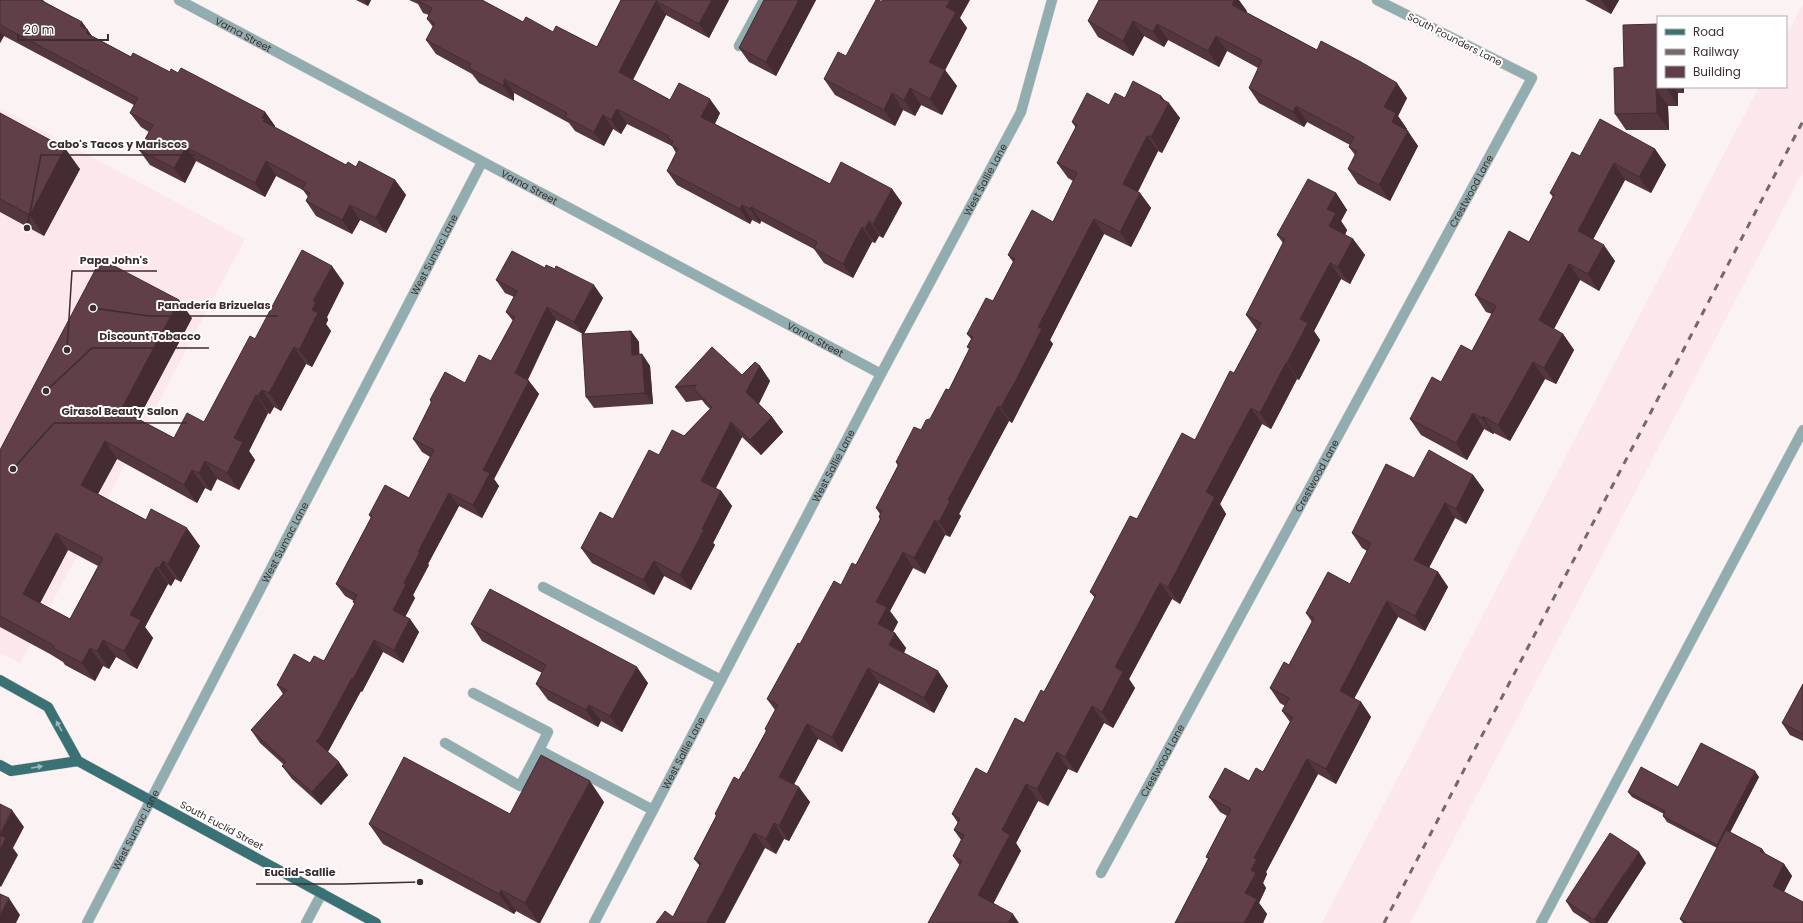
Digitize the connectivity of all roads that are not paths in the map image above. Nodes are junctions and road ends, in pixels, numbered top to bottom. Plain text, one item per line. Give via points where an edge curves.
1 (179, 0) edge
2 (764, 0) edge
3 (1052, 0) edge
4 (1377, 0) edge
5 (739, 46) edge
6 (1532, 78) joint
7 (482, 162) junction
8 (881, 374) junction
9 (1803, 430) edge
10 (543, 587) dead end
11 (0, 680) edge
12 (721, 680) junction
13 (473, 692) dead end
14 (445, 743) dead end
15 (539, 750) junction
16 (78, 760) junction
17 (0, 765) edge
18 (152, 801) junction
19 (653, 810) junction
20 (1101, 873) dead end
21 (322, 894) junction
22 (87, 923) edge
23 (306, 923) edge
24 (376, 923) edge
25 (594, 923) edge
26 (1541, 923) edge

1 - 7 street, Varna Street
2 - 5 street
3 - 8 street, West Sallie Lane via 1021,112
4 - 6 street, South Pounders Lane
6 - 20 street, Crestwood Lane
7 - 8 street, Varna Street
7 - 18 street, West Sumac Lane
8 - 12 street, West Sallie Lane
9 - 26 street
10 - 12 street
16 -> 11 main road via 48,707
12 - 19 street, West Sallie Lane
13 - 15 street via 548,732
14 - 15 street via 520,786
15 - 19 street
17 -> 16 main road via 11,771
16 - 18 main road, South Euclid Street
18 - 21 main road, South Euclid Street
18 - 22 street, West Sumac Lane
19 - 25 street, West Sallie Lane
21 - 23 street
21 - 24 main road, South Euclid Street

